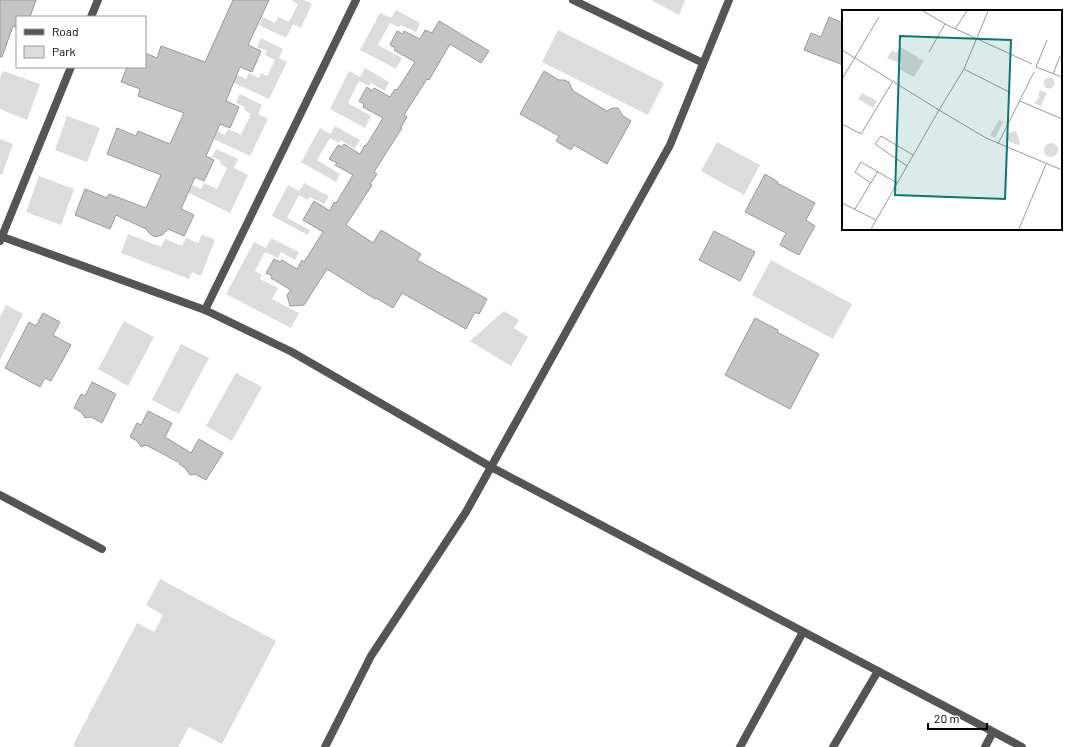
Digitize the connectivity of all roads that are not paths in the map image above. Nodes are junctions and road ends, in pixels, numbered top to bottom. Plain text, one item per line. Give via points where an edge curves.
1 (98, 0) edge
2 (356, 0) edge
3 (573, 0) edge
4 (729, 0) edge
5 (91, 16) edge
6 (703, 63) junction
7 (71, 68) edge
8 (1, 238) edge
9 (205, 310) junction
10 (491, 467) junction
11 (0, 495) edge
12 (102, 550) dead end
13 (803, 632) junction
14 (878, 671) junction
15 (993, 732) junction
16 (325, 747) edge
17 (740, 747) edge
18 (833, 747) edge
19 (985, 747) edge
20 (1022, 747) edge

1 - 5 street
2 - 9 street
3 - 6 street
4 - 6 street
6 - 10 street via 670,145
7 - 8 street
8 - 9 street
9 - 10 street via 292,352
10 - 13 street
10 - 16 street via 466,512 371,656
11 - 12 street
13 - 14 street
13 - 17 street
14 - 15 street
14 - 18 street
15 - 19 street
15 - 20 street

